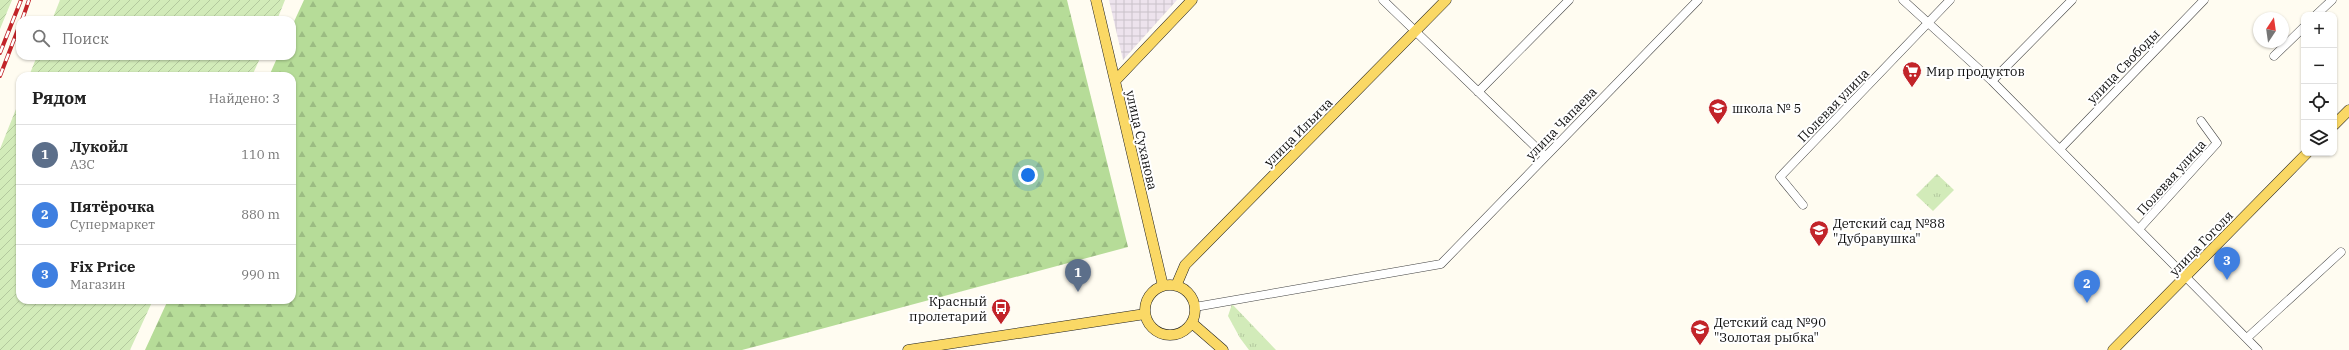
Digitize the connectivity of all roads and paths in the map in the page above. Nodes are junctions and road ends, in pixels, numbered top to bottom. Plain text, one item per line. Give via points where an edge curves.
1 (1096, 0) edge
2 (1192, 0) edge
3 (1383, 0) edge
4 (1446, 0) edge
5 (1569, 0) edge
6 (1698, 0) edge
7 (1903, 0) edge
8 (1950, 0) edge
9 (2072, 0) edge
10 (2204, 0) edge
11 (2332, 0) edge
12 (2319, 12) edge
13 (1927, 23) junction
14 (2301, 30) edge
15 (1416, 31) junction
16 (2274, 56) dead end
17 (1115, 81) junction
18 (1992, 81) junction
19 (1478, 92) junction
20 (2349, 110) edge
21 (2201, 121) dead end
22 (2337, 122) edge
23 (2060, 149) junction
24 (1545, 156) junction
25 (2304, 156) edge
26 (1803, 205) dead end
27 (2139, 229) junction
28 (2341, 252) dead end
29 (2186, 277) junction
30 (1163, 286) junction
31 (1176, 286) junction
32 (1195, 307) junction
33 (1145, 314) junction
34 (1192, 323) junction
35 (2247, 338) junction
36 (908, 350) edge
37 (1224, 350) edge
38 (2113, 350) edge
39 (2258, 350) edge

1 - 17 main road, улица Суханова
2 - 17 main road
3 - 15 street
4 - 15 main road, улица Ильича
5 - 19 street
6 - 24 street, улица Чапаева
7 - 13 street, Полевая улица
8 - 13 street
9 - 18 street
10 - 23 street, улица Свободы
11 - 12 street
13 - 18 street, Полевая улица
13 - 26 street, Полевая улица via 1780,177
14 - 16 street
15 - 19 street
15 - 31 main road, улица Ильича via 1185,264
17 - 30 main road, улица Суханова
18 - 23 street, Полевая улица
19 - 24 street
20 - 22 main road
21 - 27 street, Полевая улица via 2217,143
23 - 27 street, Полевая улица
24 - 32 street, улица Чапаева via 1441,264
25 - 29 main road, улица Гоголя
27 - 29 street, Полевая улица
28 - 35 street
29 - 35 street, Полевая улица
29 - 38 main road, улица Гоголя
30 - 31 main road
30 - 33 main road via 1150,294 1146,301
31 - 32 main road via 1188,292
32 - 34 main road
33 - 34 main road via 1149,325 1162,334 1179,334
33 - 36 main road
34 - 37 main road
35 - 39 street, Полевая улица

